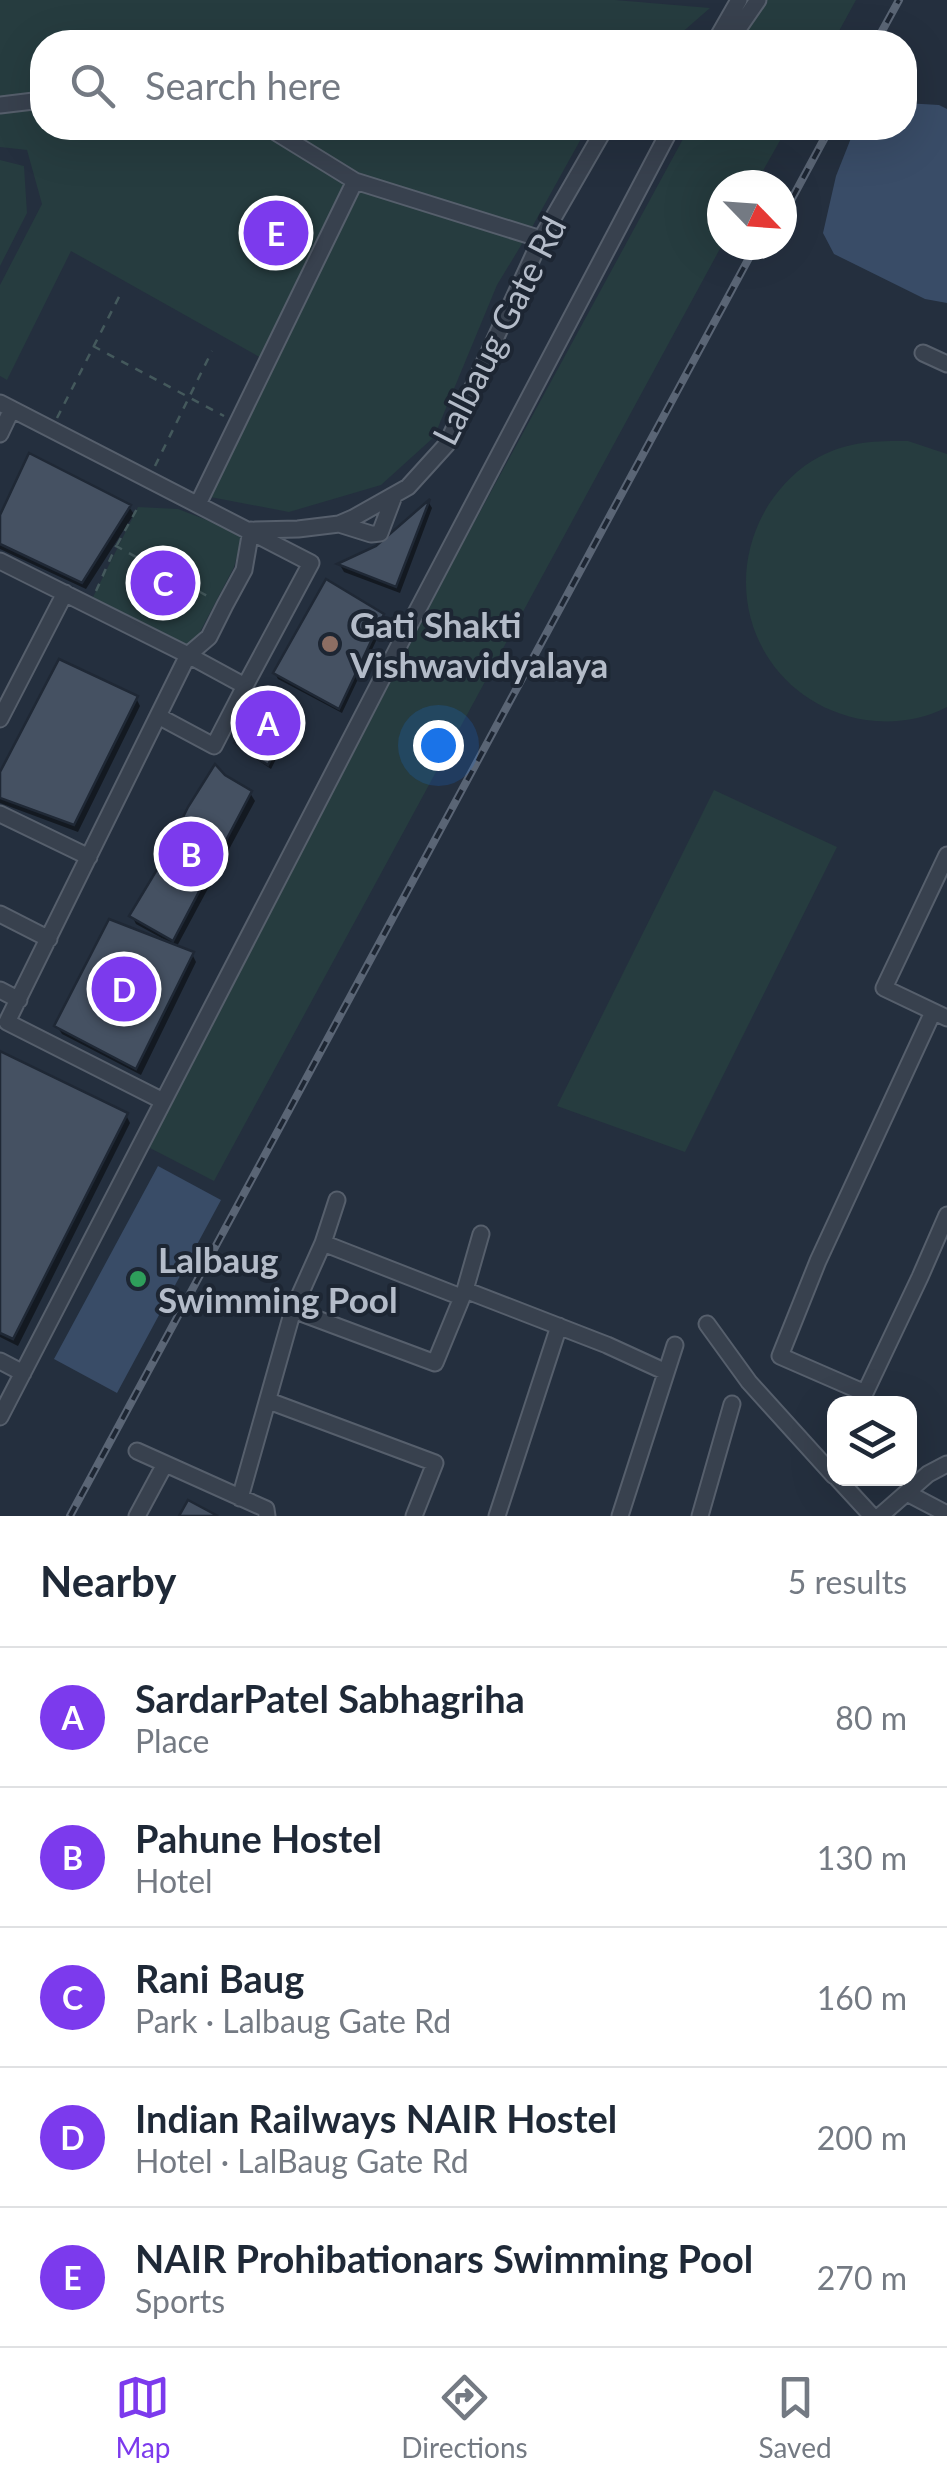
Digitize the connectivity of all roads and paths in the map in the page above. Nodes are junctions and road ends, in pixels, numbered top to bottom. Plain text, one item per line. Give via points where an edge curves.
1 (740, 0) edge
2 (758, 0) edge
3 (722, 30) edge
4 (734, 30) edge
5 (737, 30) edge
6 (30, 101) edge
7 (0, 105) edge
8 (288, 140) edge
9 (598, 140) edge
10 (665, 140) edge
11 (677, 140) edge
12 (354, 181) junction
13 (542, 239) junction
14 (120, 292) dead end
15 (94, 346) junction
16 (212, 350) dead end
17 (924, 353) dead end
18 (947, 364) edge
19 (189, 398) junction
20 (6, 406) edge
21 (56, 419) dead end
22 (238, 423) junction
23 (0, 434) edge
24 (152, 472) dead end
25 (394, 496) junction
26 (198, 504) junction
27 (138, 507) dead end
28 (339, 524) junction
29 (251, 530) junction
30 (116, 546) junction
31 (0, 562) edge
32 (65, 593) junction
33 (89, 605) junction
34 (225, 606) junction
35 (407, 630) junction
36 (188, 654) junction
37 (245, 686) junction
38 (158, 716) junction
39 (0, 719) edge
40 (0, 814) edge
41 (947, 854) edge
42 (89, 857) junction
43 (0, 914) edge
44 (49, 939) junction
45 (0, 990) edge
46 (19, 1000) junction
47 (940, 1015) edge
48 (163, 1101) junction
49 (336, 1200) dead end
50 (947, 1215) edge
51 (481, 1234) dead end
52 (323, 1243) junction
53 (463, 1293) junction
54 (293, 1310) junction
55 (708, 1324) dead end
56 (559, 1326) junction
57 (674, 1345) dead end
58 (0, 1361) edge
59 (666, 1372) junction
60 (22, 1373) junction
61 (858, 1396) edge
62 (863, 1396) edge
63 (269, 1401) junction
64 (732, 1404) dead end
65 (0, 1418) edge
66 (137, 1451) dead end
67 (165, 1464) junction
68 (947, 1464) edge
69 (827, 1467) edge
70 (844, 1486) edge
71 (906, 1493) junction
72 (240, 1498) junction
73 (947, 1514) edge
74 (136, 1516) edge
75 (267, 1516) edge
76 (414, 1516) edge
77 (497, 1516) edge
78 (620, 1516) edge
79 (700, 1516) edge
80 (872, 1516) edge
81 (880, 1516) edge

1 - 3 street
1 - 4 street
2 - 5 street
6 - 7 street
8 - 12 street
9 - 13 street, Lalbaug Gate Rd
10 - 35 street
11 - 35 street
12 - 13 street
12 - 22 street
13 - 25 street, Lalbaug Gate Rd via 447,444
14 - 15 path
15 - 19 path
15 - 21 path
16 - 19 path
17 - 18 street
19 - 22 path
19 - 24 path
20 - 23 street
20 - 26 street
22 - 26 street
25 - 28 street, Lalbaug Gate Rd
25 - 28 street via 380,533
26 - 29 street
27 - 30 path
28 - 29 street, Lalbaug Gate Rd
29 - 34 street via 244,570
29 - 37 street via 311,562
30 - 33 path
30 - 34 path
31 - 32 street
32 - 33 street
32 - 39 street
33 - 36 street
34 - 36 street via 209,637
35 - 48 street
36 - 37 street
36 - 38 street
37 - 38 street via 214,746
38 - 42 street
40 - 42 street
41 - 47 street via 884,988
42 - 44 street
43 - 44 street
44 - 46 street
45 - 46 street
46 - 48 street via 8,1022
47 - 61 street via 818,1262 780,1356
48 - 60 street
49 - 52 street
50 - 62 street
51 - 53 street
52 - 53 street
52 - 54 street
53 - 54 street via 435,1363
53 - 56 street
54 - 63 street
55 - 69 street via 748,1382
56 - 59 street
56 - 77 street
57 - 59 street
58 - 60 street
59 - 78 street
60 - 65 street
63 - 72 street
63 - 76 street via 435,1463
64 - 79 street
66 - 67 street
67 - 72 street
67 - 74 street
68 - 71 street
70 - 80 street
71 - 73 street
71 - 81 street
72 - 75 street via 266,1509

